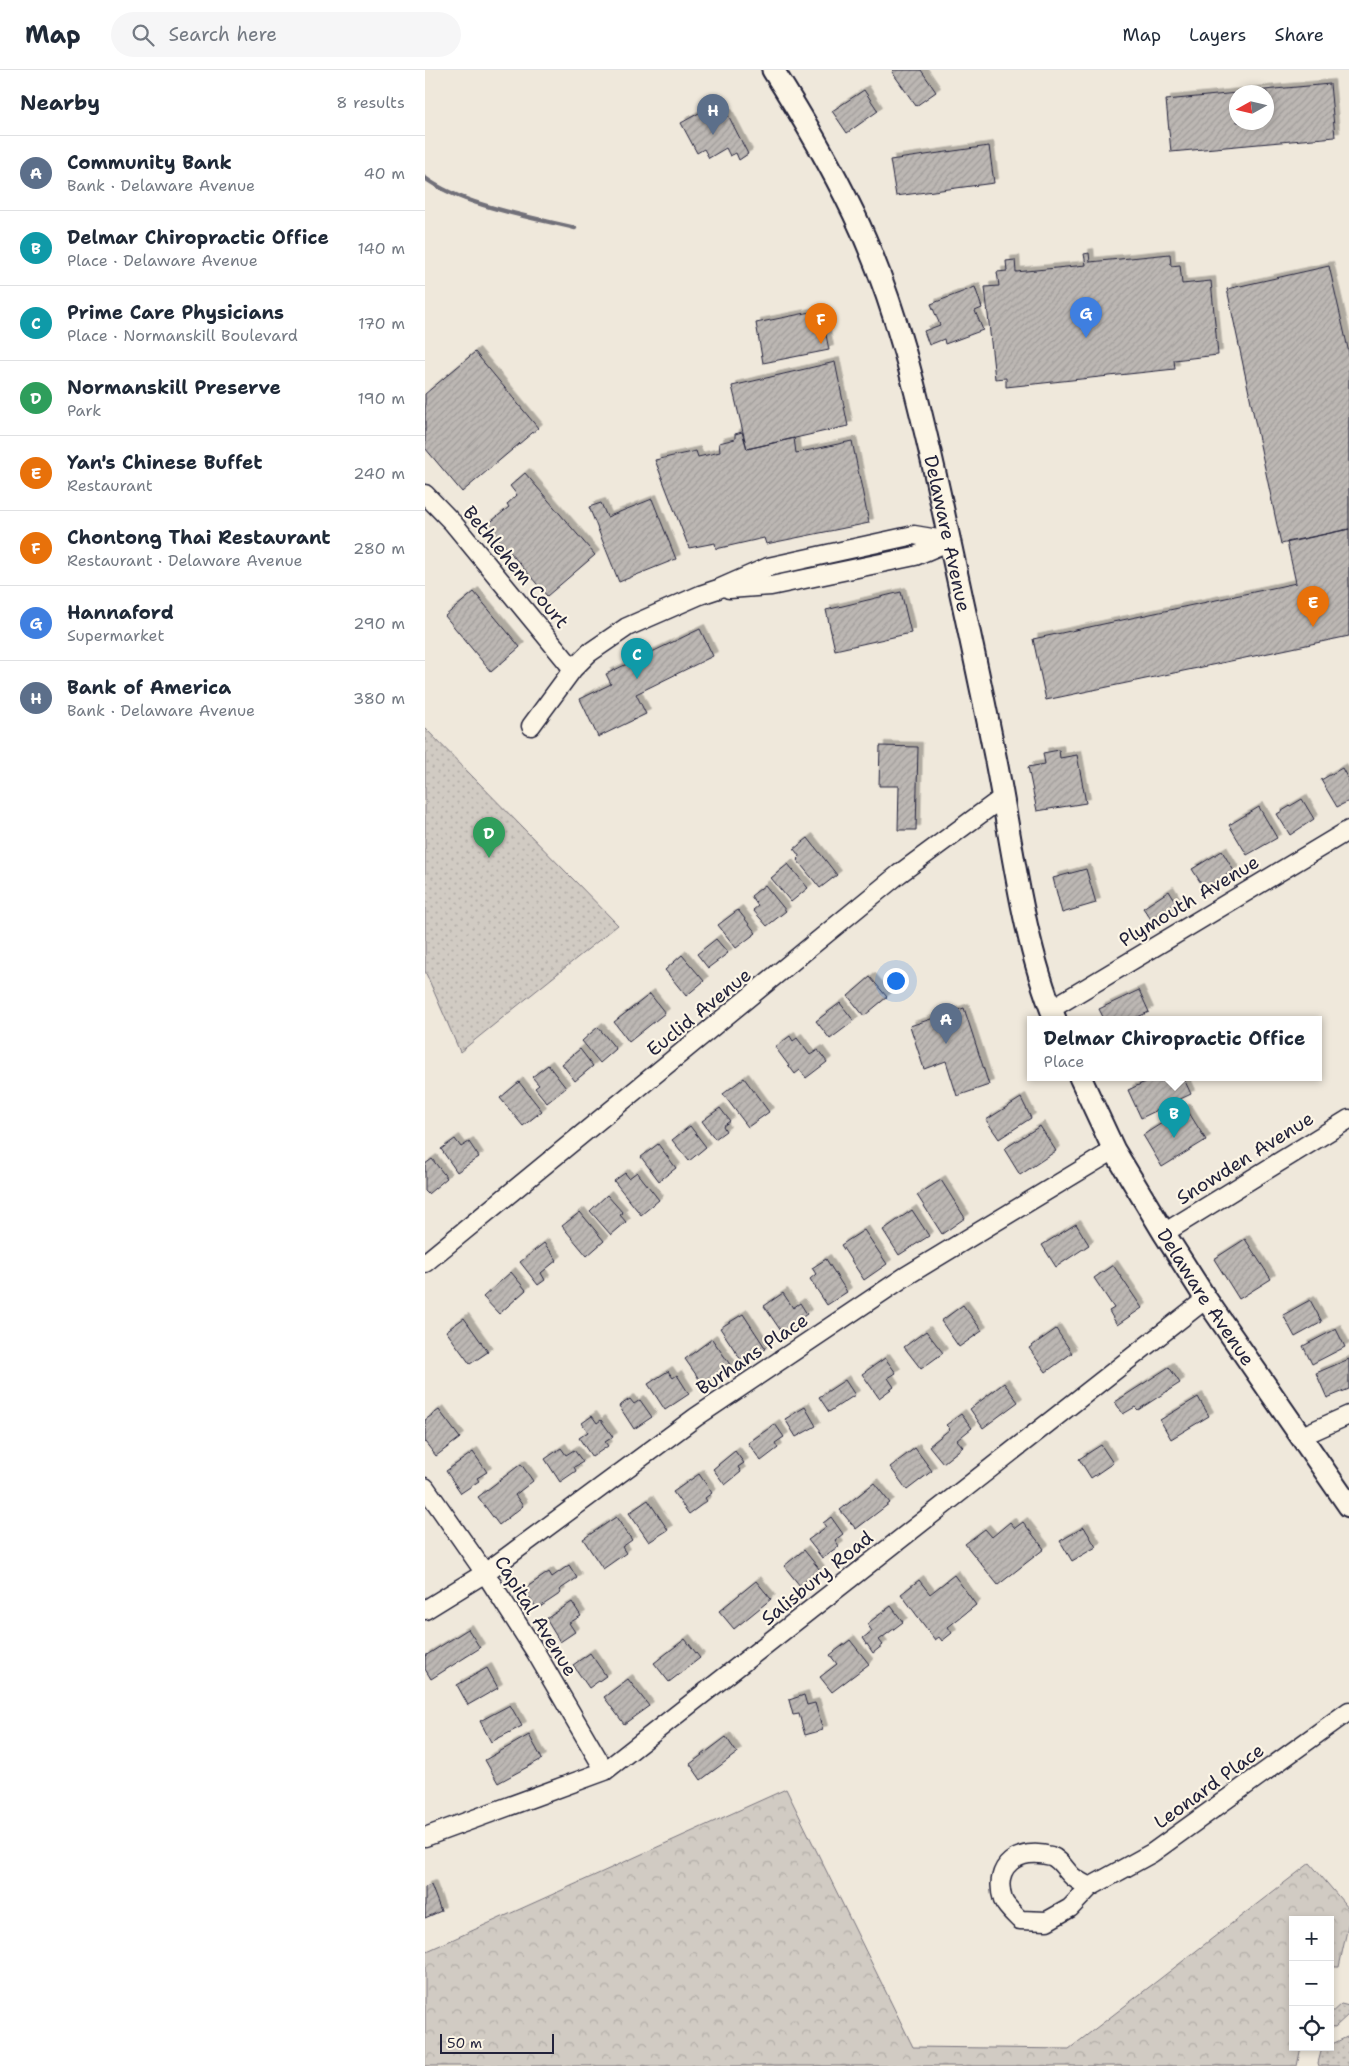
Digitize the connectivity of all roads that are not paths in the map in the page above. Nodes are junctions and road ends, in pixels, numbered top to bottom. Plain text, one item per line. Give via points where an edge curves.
1 (773, 70) edge
2 (425, 494) edge
3 (950, 541) junction
4 (573, 670) junction
5 (531, 726) dead end
6 (1002, 798) junction
7 (1349, 830) edge
8 (1053, 1014) edge
9 (1082, 1081) edge
10 (1349, 1118) edge
11 (1115, 1150) junction
12 (1164, 1233) junction
13 (425, 1263) edge
14 (1206, 1299) junction
15 (1349, 1415) edge
16 (1302, 1436) junction
17 (425, 1487) edge
18 (1349, 1506) edge
19 (485, 1573) junction
20 (425, 1610) edge
21 (1349, 1711) edge
22 (605, 1771) junction
23 (425, 1837) edge
24 (1090, 1887) junction

1 - 3 main road, Delaware Avenue via 855,215 874,262 918,400
2 - 4 street, Bethlehem Court
3 - 4 street via 914,535 768,566 627,627 589,653
3 - 6 main road, Delaware Avenue
4 - 5 street
6 - 8 main road, Delaware Avenue via 1023,904
6 - 13 street, Euclid Avenue via 899,874
7 - 8 street, Plymouth Avenue
9 - 11 main road, Delaware Avenue
10 - 12 street, Snowden Avenue
11 - 12 main road, Delaware Avenue
11 - 19 street, Burhans Place via 906,1276 696,1417
12 - 14 main road, Delaware Avenue
14 - 16 main road, Delaware Avenue
14 - 22 street, Salisbury Road
15 - 16 street
16 - 18 main road, Delaware Avenue
17 - 19 street, Capital Avenue
19 - 20 street, Burhans Place
19 - 22 street, Capital Avenue
21 - 24 street, Leonard Place via 1152,1853
22 - 23 street, Salisbury Road
24 - 24 street, Leonard Place via 1070,1908 1047,1921 1020,1920 1004,1902 1000,1883 1004,1868 1017,1857 1035,1852 1054,1857 1073,1877

